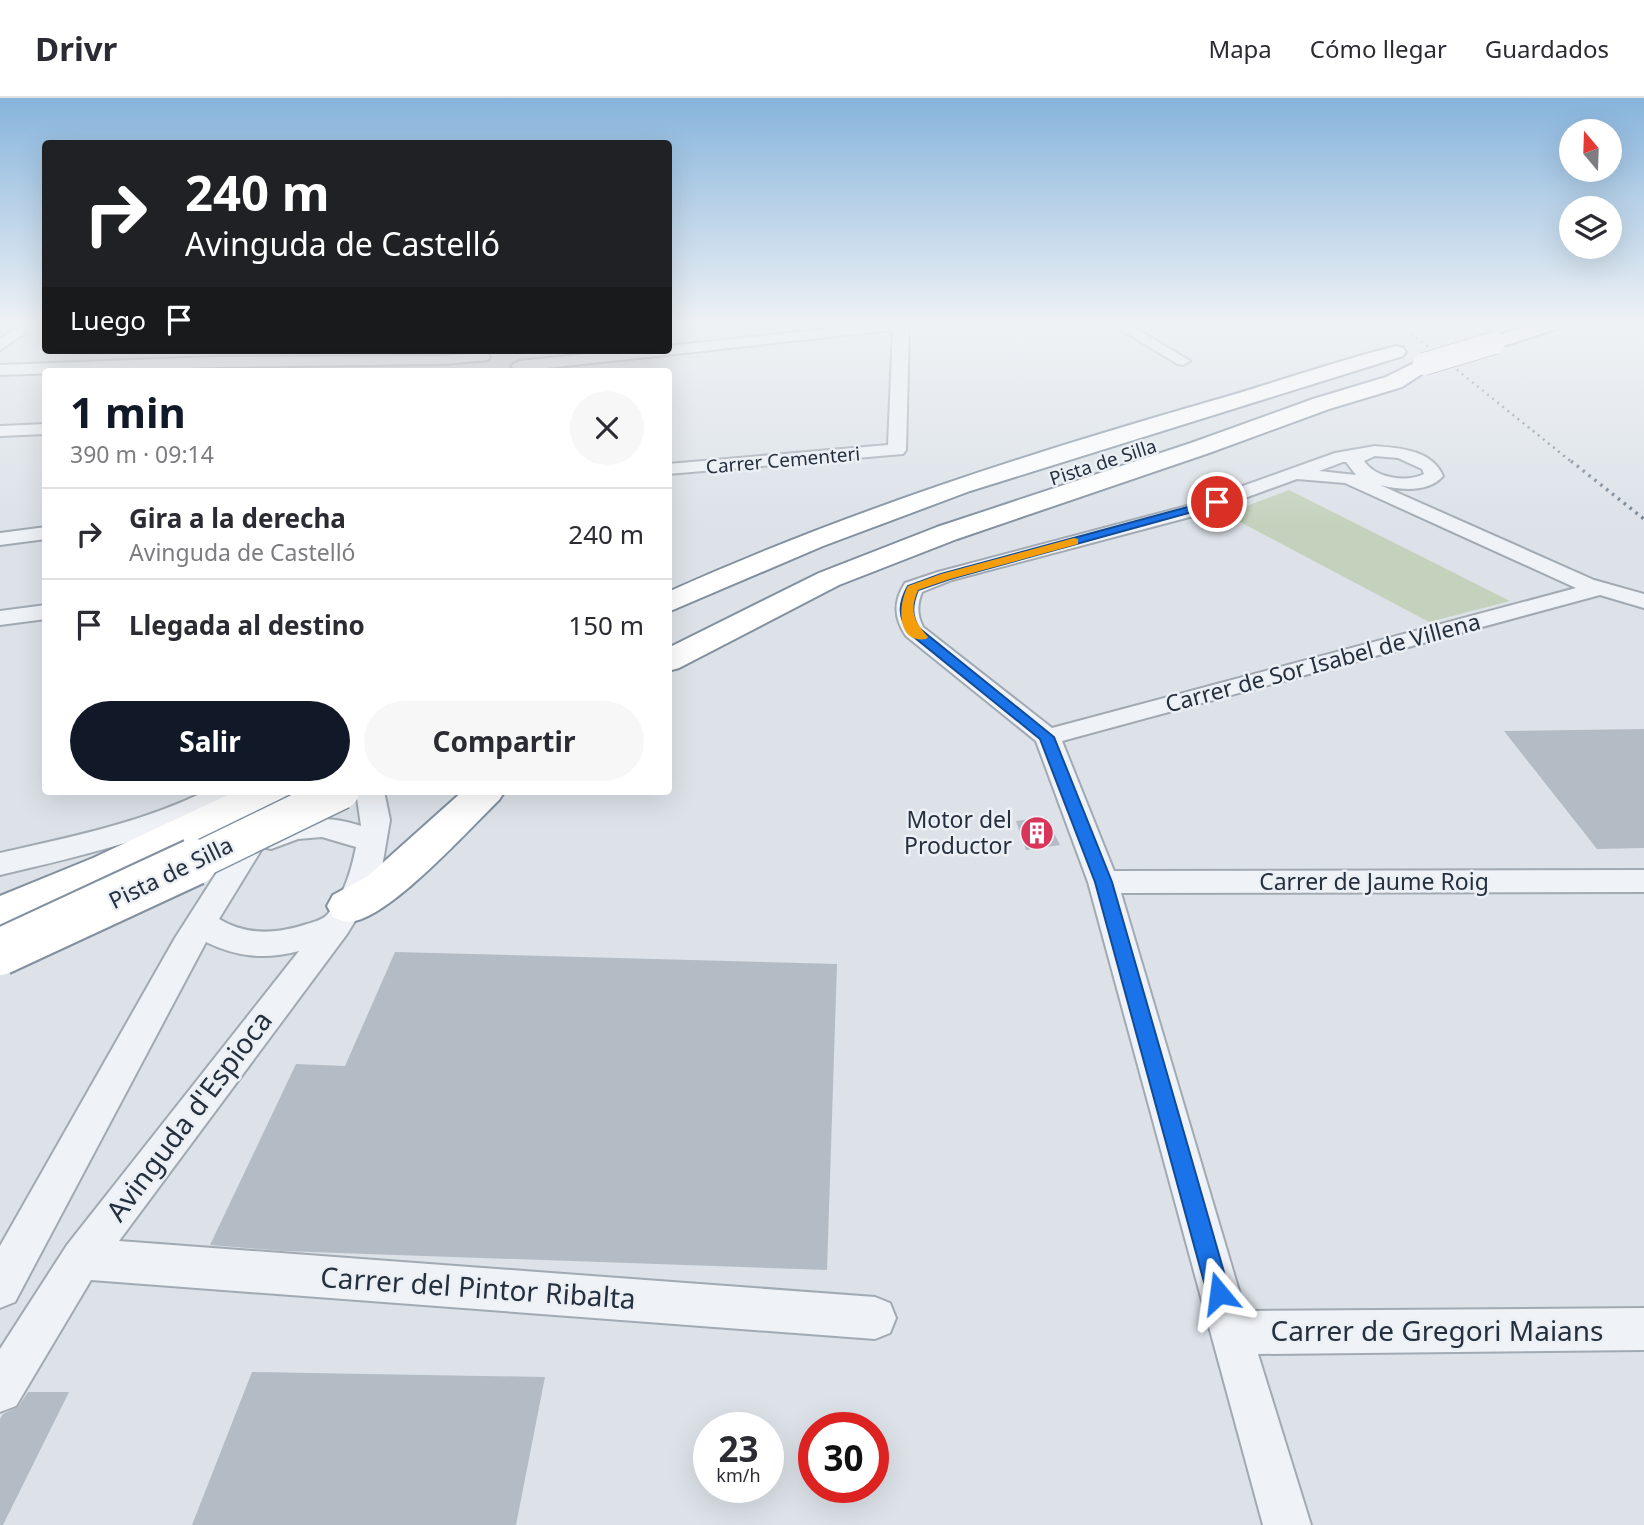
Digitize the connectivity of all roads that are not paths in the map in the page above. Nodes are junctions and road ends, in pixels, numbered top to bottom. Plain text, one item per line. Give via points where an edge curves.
1 (898, 392) edge
2 (1230, 392) edge
3 (1277, 392) edge
4 (1301, 392) edge
5 (1363, 392) edge
6 (42, 429) edge
7 (0, 431) edge
8 (1357, 456) junction
9 (672, 469) edge
10 (1288, 478) junction
11 (1412, 484) junction
12 (1386, 487) junction
13 (42, 534) edge
14 (0, 539) edge
15 (1509, 552) junction
16 (672, 576) edge
17 (1600, 589) junction
18 (672, 601) edge
19 (1644, 601) edge
20 (42, 613) edge
21 (702, 615) dead end
22 (0, 618) edge
23 (672, 659) edge
24 (1047, 737) junction
25 (221, 795) edge
26 (261, 795) edge
27 (280, 795) edge
28 (333, 795) edge
29 (371, 795) edge
30 (482, 795) edge
31 (372, 842) junction
32 (244, 852) junction
33 (0, 864) edge
34 (1644, 881) edge
35 (1103, 882) junction
36 (0, 913) edge
37 (342, 916) junction
38 (201, 923) junction
39 (0, 952) edge
40 (0, 973) edge
41 (81, 1259) junction
42 (0, 1287) edge
43 (875, 1318) dead end
44 (1644, 1329) edge
45 (1230, 1333) junction
46 (0, 1390) edge
47 (1287, 1525) edge

1 - 9 street, Carrer Cementeri via 897,450
2 - 16 highway via 1041,443 779,533
3 - 18 highway, Pista de Silla via 1058,454 905,506
4 - 21 highway, Pista de Silla via 927,520
5 - 23 highway via 947,533 829,579
6 - 7 street
8 - 10 street via 1341,457
8 - 11 street via 1375,451 1423,461 1434,472 1430,480
8 - 12 street via 1354,464 1358,469
10 - 12 street via 1315,474
10 - 24 street via 1194,510 913,588 906,603 914,631
11 - 12 street
11 - 15 street
12 - 15 street
13 - 14 street
15 - 17 street
17 - 19 street
17 - 24 street, Carrer de Sor Isabel de Villena
20 - 22 street
24 - 35 street
25 - 33 street via 117,837
26 - 36 highway, Pista de Silla
27 - 32 street
28 - 39 highway, Pista de Silla, bridge
29 - 31 street, Avinguda d'Espioca via 376,820
30 - 37 highway via 383,887
31 - 32 street via 344,829 316,826 283,833
31 - 37 street, Avinguda d'Espioca via 365,878
32 - 38 street
32 - 40 street
34 - 35 street, Carrer de Jaume Roig
35 - 45 street
37 - 38 street via 299,939 266,946 240,945
37 - 41 street, Avinguda d'Espioca
38 - 42 street
41 - 43 street, Carrer del Pintor Ribalta
41 - 46 street, Avinguda d'Espioca
44 - 45 street, Carrer de Gregori Maians
45 - 47 street

